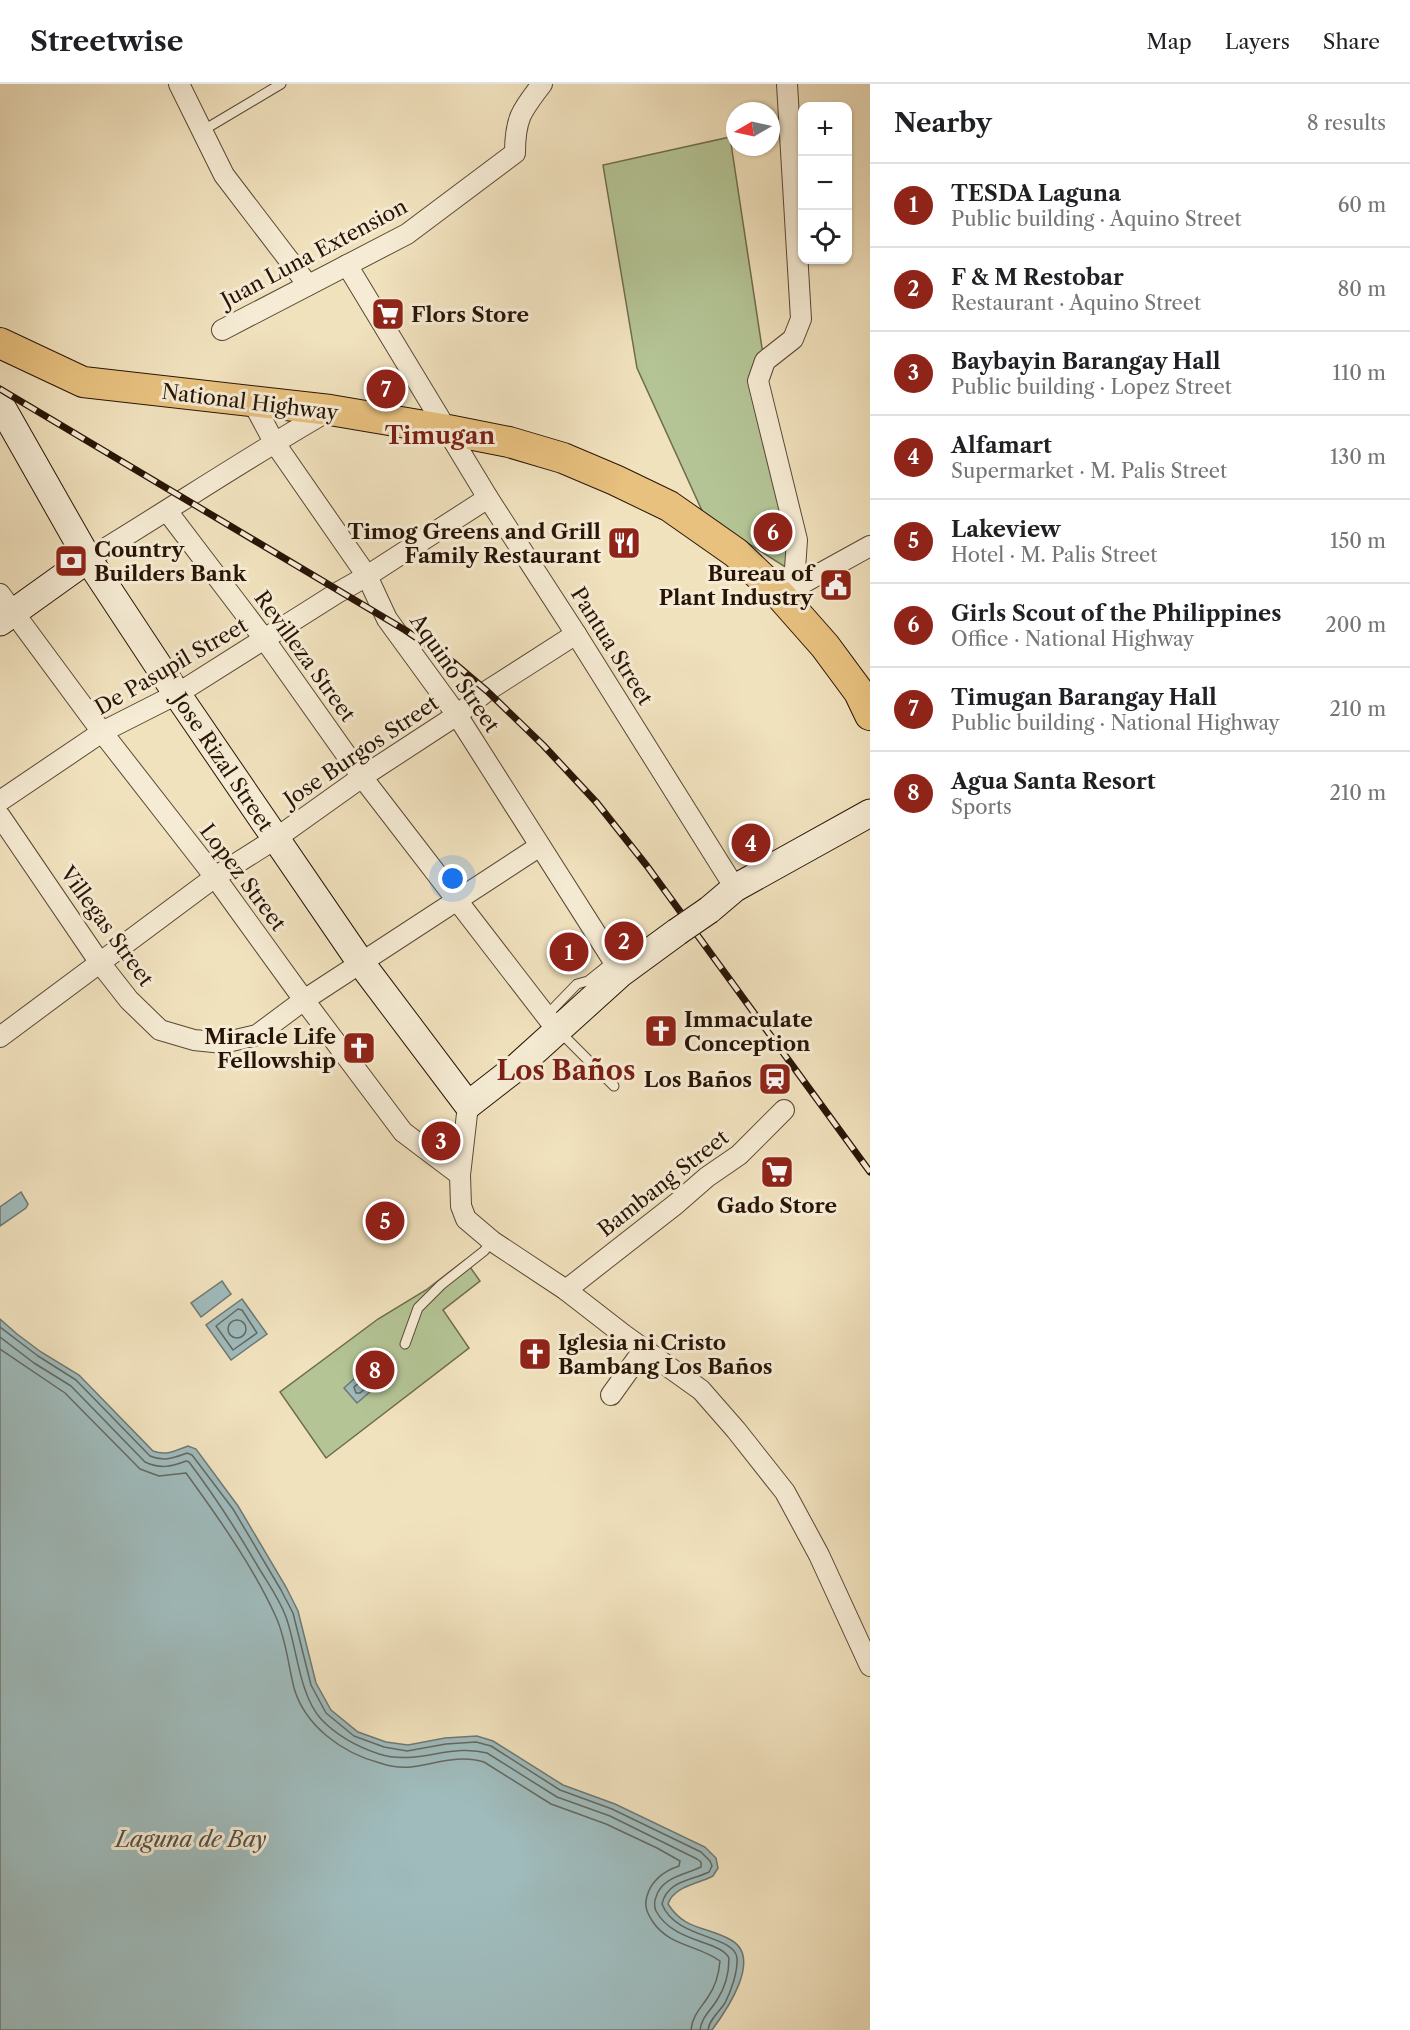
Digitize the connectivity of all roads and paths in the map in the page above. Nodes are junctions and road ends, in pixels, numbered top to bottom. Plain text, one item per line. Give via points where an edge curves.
1 (179, 84) edge
2 (281, 84) edge
3 (542, 84) edge
4 (787, 84) edge
5 (202, 131) junction
6 (347, 265) junction
7 (308, 285) junction
8 (222, 330) dead end
9 (0, 343) edge
10 (252, 401) junction
11 (0, 404) edge
12 (330, 410) junction
13 (448, 430) junction
14 (9, 440) edge
15 (274, 442) junction
16 (488, 498) junction
17 (167, 511) junction
18 (870, 546) edge
19 (88, 559) junction
20 (368, 576) junction
21 (784, 593) junction
22 (4, 610) edge
23 (576, 634) junction
24 (264, 640) junction
25 (177, 694) junction
26 (457, 715) junction
27 (870, 715) edge
28 (102, 732) junction
29 (362, 777) junction
30 (0, 801) edge
31 (870, 813) edge
32 (0, 816) edge
33 (275, 839) junction
34 (540, 846) junction
35 (215, 877) junction
36 (735, 888) junction
37 (457, 900) junction
38 (100, 963) junction
39 (361, 963) junction
40 (617, 967) junction
41 (304, 1000) junction
42 (552, 1022) junction
43 (0, 1037) edge
44 (614, 1086) dead end
45 (468, 1105) junction
46 (784, 1110) dead end
47 (460, 1175) junction
48 (492, 1241) junction
49 (566, 1290) junction
50 (405, 1344) dead end
51 (644, 1349) junction
52 (611, 1395) dead end
53 (862, 1631) edge
54 (870, 1666) edge

1 - 5 street
2 - 5 lane
3 - 6 street, Juan Luna Extension via 522,109 515,130 515,153 407,234
4 - 21 street via 801,319 793,339 765,361 758,381 797,540 795,569
5 - 7 street via 225,175
6 - 7 street, Juan Luna Extension
6 - 13 street, Pantua Street
7 - 8 street, Juan Luna Extension
9 - 10 main road, National Highway via 83,382
10 - 12 main road, National Highway
10 - 15 street, Aquino Street
11 - 14 main road, Jose Rizal Street
12 - 13 main road, National Highway
12 - 15 street
13 - 16 street, Pantua Street
13 - 21 main road, National Highway via 563,458 615,480 660,502 736,553
14 - 19 main road, Jose Rizal Street
15 - 17 street
15 - 20 street, Aquino Street
16 - 20 street, De Pasupil Street
16 - 23 street, Pantua Street
17 - 19 street
17 - 24 street, Revilleza Street
18 - 21 street
19 - 22 main road
19 - 25 main road, Jose Rizal Street
20 - 24 street, De Pasupil Street
20 - 26 street, Aquino Street via 387,619
21 - 27 main road, National Highway via 859,692
22 - 28 street, Lopez Street
23 - 26 street, Jose Burgos Street
23 - 36 street, Pantua Street
24 - 25 street, De Pasupil Street
24 - 29 street, Revilleza Street
25 - 28 street, De Pasupil Street
25 - 33 main road, Jose Rizal Street
26 - 29 street, Jose Burgos Street
26 - 34 street, Aquino Street
28 - 30 street, De Pasupil Street
28 - 35 street, Lopez Street
29 - 33 street, Jose Burgos Street
29 - 37 street, Revilleza Street
31 - 36 main road
32 - 38 street, Villegas Street
33 - 35 street, Jose Burgos Street
33 - 39 main road, Jose Rizal Street
34 - 37 street, Villegas Street
34 - 40 street, Aquino Street
35 - 38 street, Jose Burgos Street
35 - 41 street, Lopez Street
36 - 40 main road, bridge via 677,932
37 - 39 street, Villegas Street
37 - 42 street, Revilleza Street
38 - 41 street, Villegas Street via 129,1000 160,1030 194,1040 223,1043 257,1035
38 - 43 street, Jose Burgos Street
39 - 41 street, Villegas Street
39 - 45 main road, Jose Rizal Street
40 - 42 main road
41 - 47 street, Lopez Street via 404,1131
42 - 44 lane
42 - 45 main road via 517,1067
45 - 47 street
46 - 49 street, Bambang Street via 739,1155
47 - 48 street via 461,1206 466,1219
48 - 49 street
48 - 50 lane via 418,1308
49 - 51 street
51 - 52 street
51 - 53 street via 701,1390 785,1492
53 - 54 street

